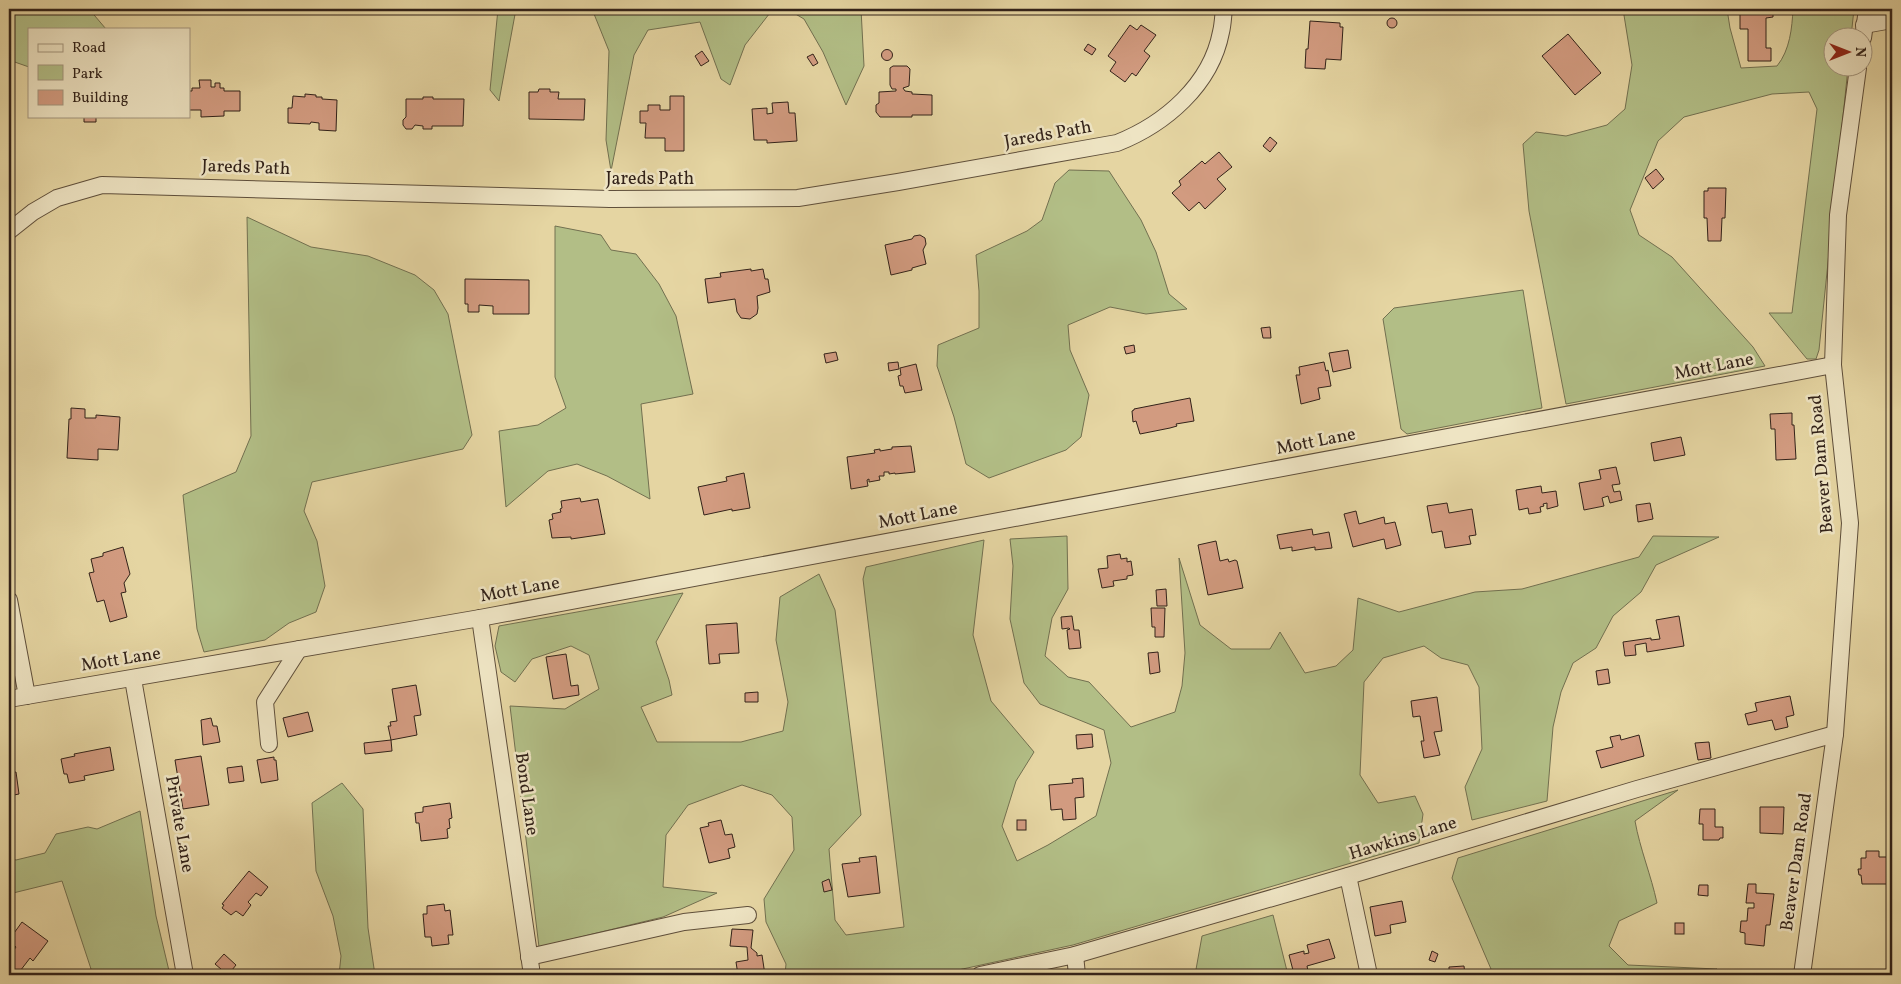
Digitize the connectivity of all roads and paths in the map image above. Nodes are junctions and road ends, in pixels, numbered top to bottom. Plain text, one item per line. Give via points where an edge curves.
1 (1224, 9) edge
2 (1892, 20) edge
3 (1865, 24) edge
4 (1857, 78) edge
5 (9, 231) edge
6 (1833, 365) junction
7 (9, 600) edge
8 (480, 618) junction
9 (12, 634) edge
10 (299, 649) junction
11 (133, 679) junction
12 (27, 696) junction
13 (9, 699) edge
14 (1835, 734) junction
15 (269, 744) dead end
16 (1348, 876) junction
17 (748, 914) dead end
18 (1076, 955) junction
19 (529, 957) junction
20 (185, 975) edge
21 (532, 975) edge
22 (980, 975) edge
23 (1077, 975) edge
24 (1369, 975) edge
25 (1802, 975) edge

1 - 5 street, Jareds Path via 1221,33 1209,66 1192,92 1153,126 1117,143 798,198 610,199 102,185 57,198
2 - 3 street
4 - 6 street, Beaver Dam Road via 1838,214
6 - 8 street, Mott Lane
6 - 14 street, Beaver Dam Road via 1850,523
7 - 9 street
8 - 10 street, Mott Lane
8 - 19 street, Bond Lane
9 - 12 street
10 - 11 street, Mott Lane
10 - 15 street via 265,702
11 - 12 street, Mott Lane
11 - 20 street, Private Lane
12 - 13 street, Mott Lane
14 - 16 street, Hawkins Lane via 1637,789
14 - 25 street, Beaver Dam Road
16 - 18 street, Hawkins Lane
16 - 24 street
17 - 19 street via 684,922
18 - 22 street, Hawkins Lane
18 - 23 street
19 - 21 street, Bond Lane

